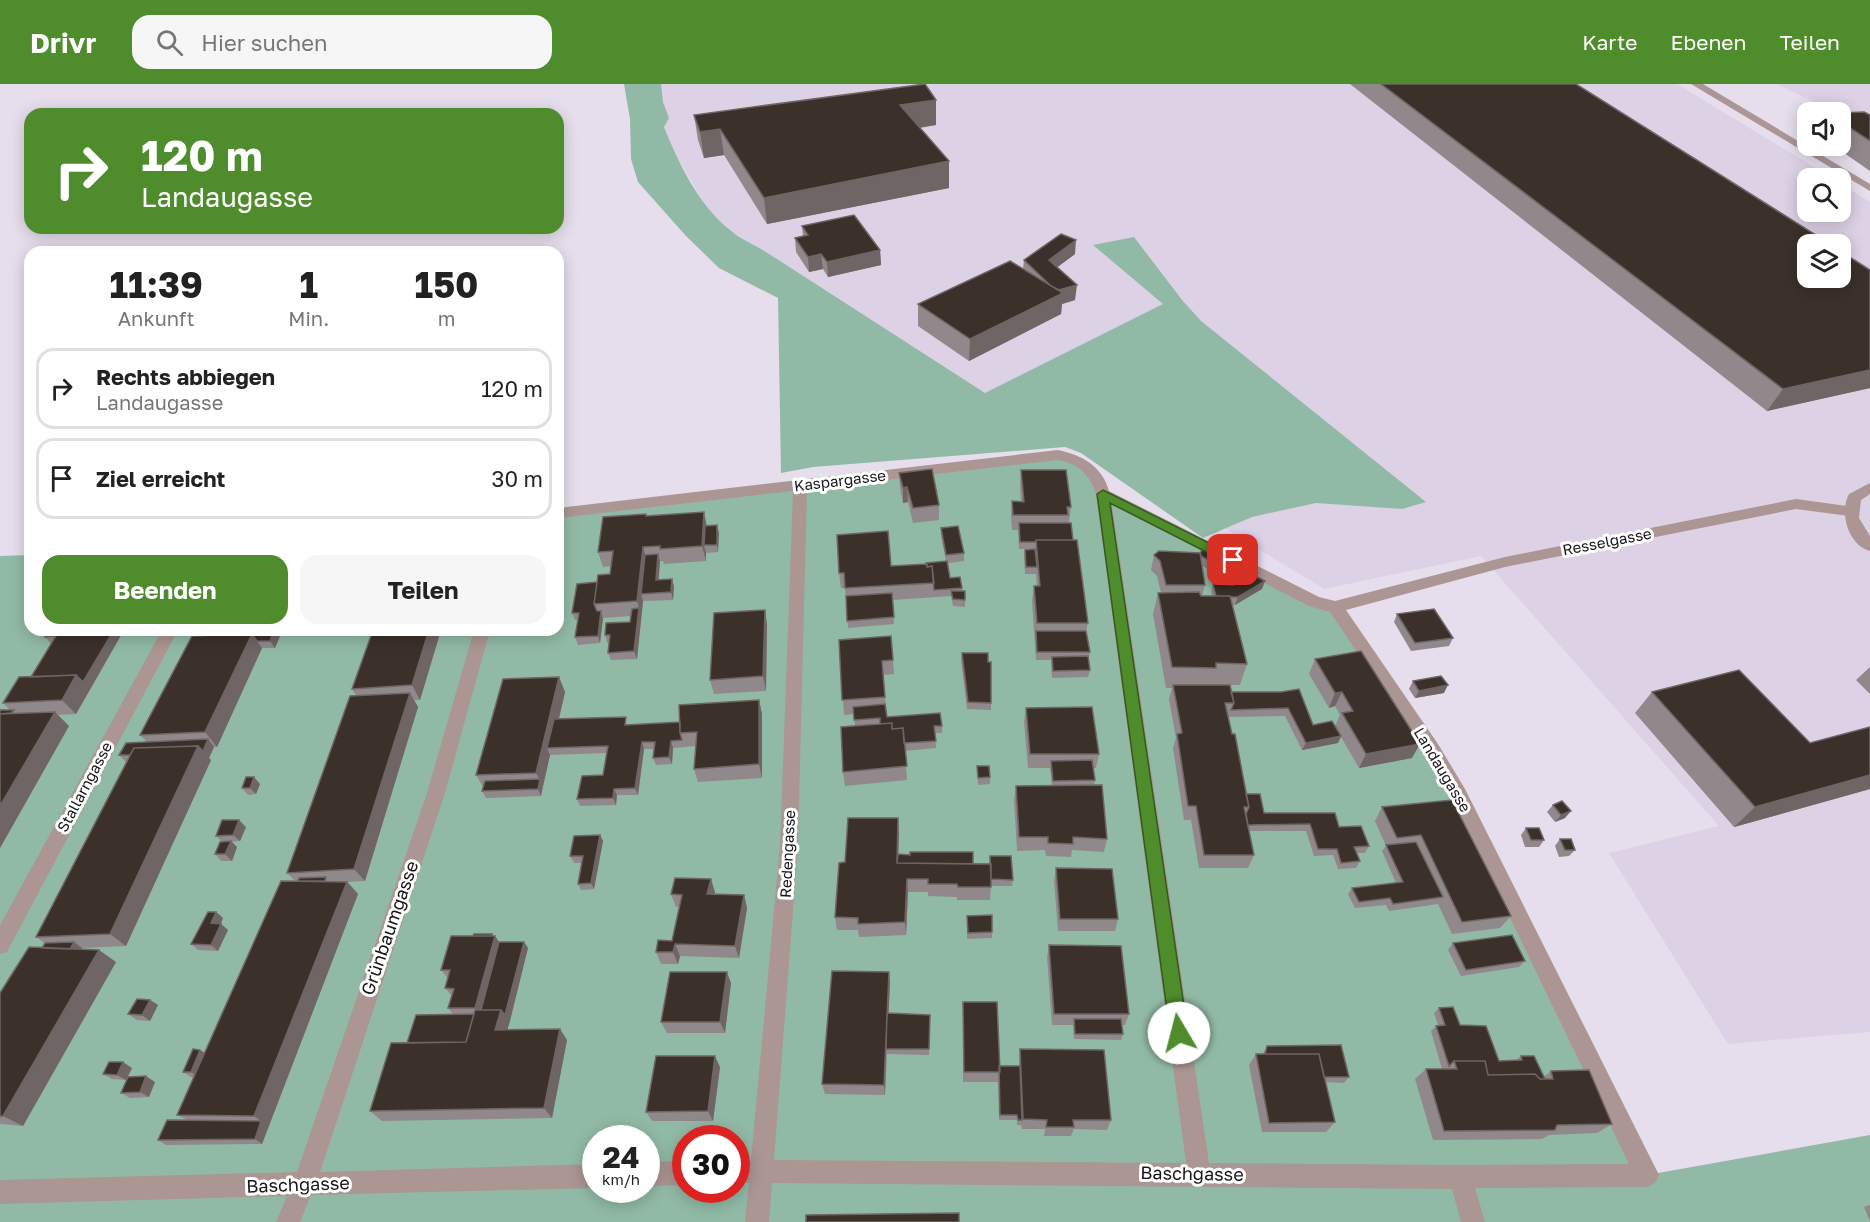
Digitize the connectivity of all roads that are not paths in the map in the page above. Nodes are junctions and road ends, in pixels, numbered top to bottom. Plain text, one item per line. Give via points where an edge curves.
1 (1696, 84) edge
2 (1870, 188) edge
3 (800, 486) junction
4 (1870, 488) edge
5 (1103, 494) junction
6 (1849, 511) junction
7 (564, 512) edge
8 (1870, 546) edge
9 (1335, 607) junction
10 (167, 636) edge
11 (480, 636) edge
12 (0, 945) edge
13 (750, 1170) edge
14 (762, 1170) junction
15 (1199, 1174) junction
16 (582, 1176) edge
17 (1647, 1176) joint
18 (1460, 1177) junction
19 (304, 1185) junction
20 (0, 1192) edge
21 (288, 1222) edge
22 (757, 1222) edge
23 (1473, 1222) edge

1 - 2 street
3 - 5 street, Kaspargasse via 1058,455 1093,471
3 - 7 street, Kaspargasse
3 - 14 street, Redengasse via 789,844
4 - 6 street via 1854,497
5 - 9 street via 1315,602
5 - 15 street
6 - 8 street via 1854,526
6 - 9 street, Resselgasse via 1796,504 1505,561
9 - 17 street, Landaugasse via 1459,795
10 - 12 street, Stallarngasse
11 - 19 street, Grünbaumgasse via 435,793
13 - 14 street, Baschgasse
14 - 15 street, Baschgasse
14 - 22 street, Redengasse
15 - 18 street, Baschgasse
16 - 19 street, Baschgasse
17 - 18 street, Baschgasse
18 - 23 street
19 - 20 street, Baschgasse
19 - 21 street, Grünbaumgasse

